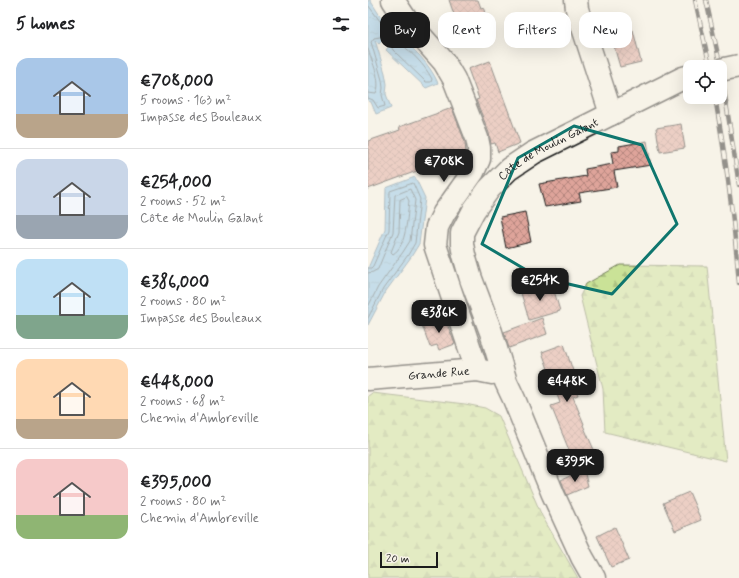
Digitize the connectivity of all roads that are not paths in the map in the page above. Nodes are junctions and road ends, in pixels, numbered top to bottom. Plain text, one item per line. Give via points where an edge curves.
1 (393, 0) edge
2 (576, 0) edge
3 (739, 66) edge
4 (727, 69) edge
5 (683, 78) edge
6 (611, 114) junction
7 (477, 370) junction
8 (368, 379) edge
9 (506, 382) junction
10 (594, 578) edge

1 - 7 street via 444,62 454,79 477,138 479,159 473,172 444,213 437,227 435,245
2 - 6 street
3 - 4 street, bridge
5 - 6 street, Côte de Moulin Galant
6 - 9 street, Côte de Moulin Galant via 533,153 509,169 489,189 462,233 464,255 471,279
7 - 8 street, Grande Rue
7 - 9 street, Grande Rue via 493,373
9 - 10 street, Côte de Moulin Galant via 548,484

